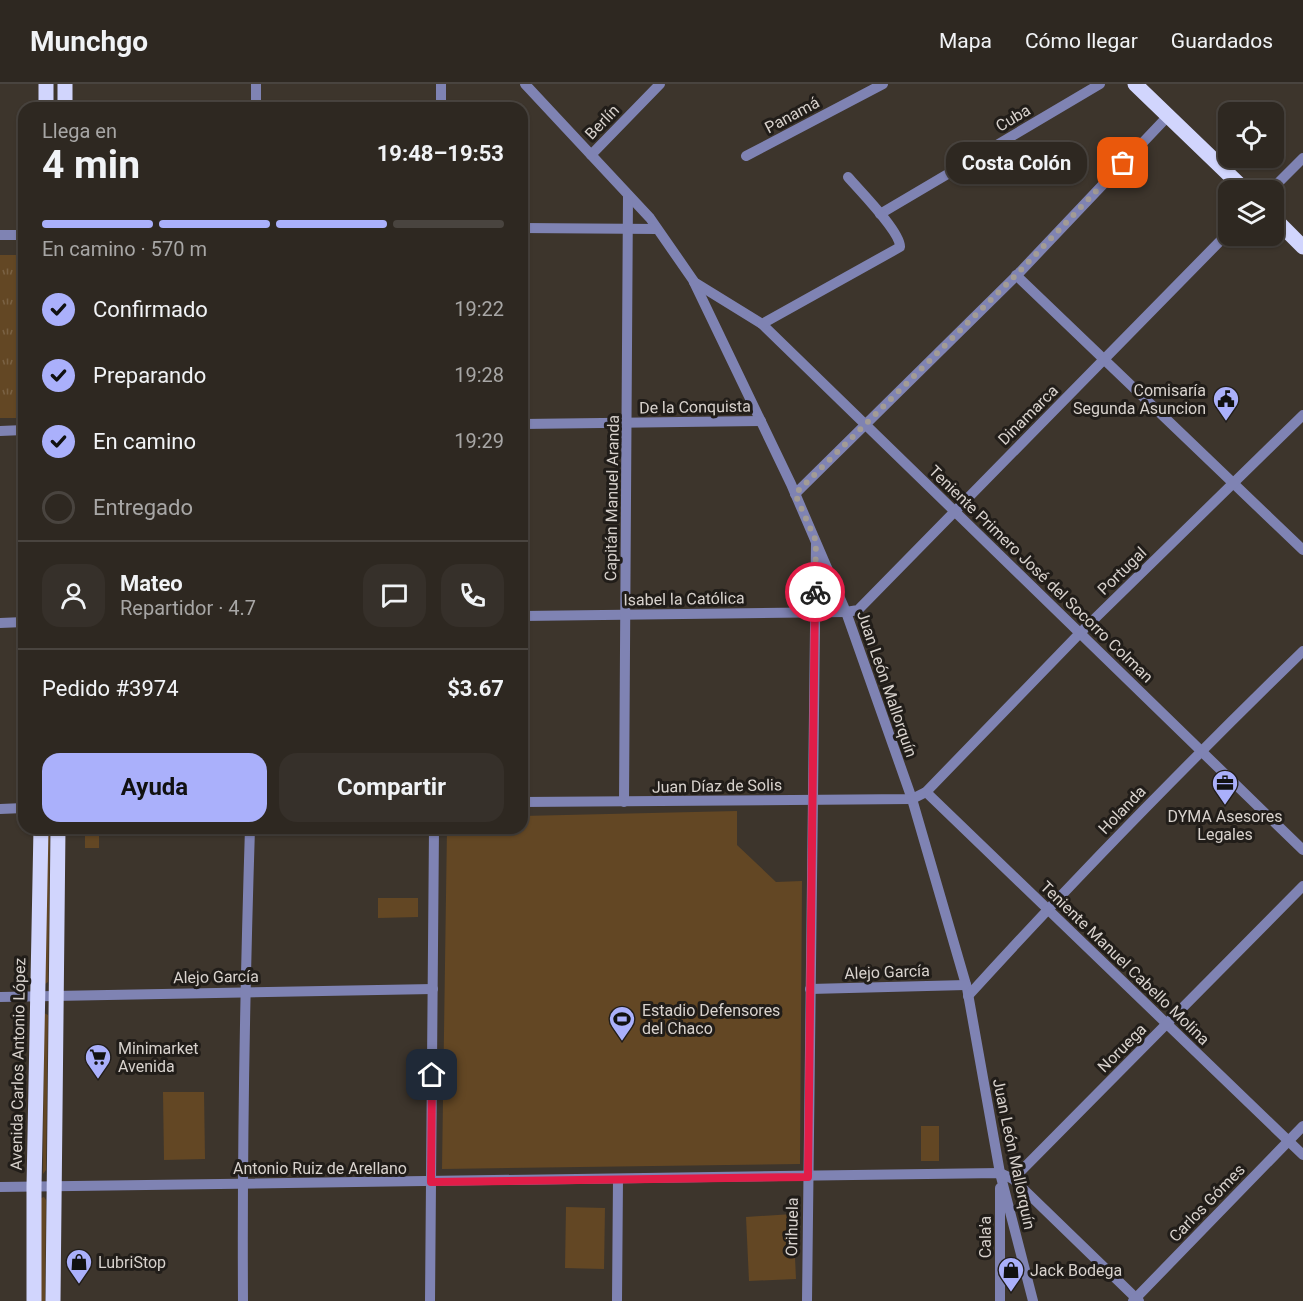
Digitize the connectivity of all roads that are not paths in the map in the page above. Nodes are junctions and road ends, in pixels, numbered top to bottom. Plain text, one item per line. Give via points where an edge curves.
1 (46, 84) edge
2 (65, 84) edge
3 (256, 84) edge
4 (441, 84) edge
5 (525, 84) edge
6 (660, 84) edge
7 (883, 84) edge
8 (1100, 84) edge
9 (1135, 84) edge
10 (46, 102) edge
11 (65, 102) edge
12 (256, 102) edge
13 (441, 102) edge
14 (1168, 116) junction
15 (591, 155) junction
16 (746, 156) dead end
17 (1303, 158) edge
18 (848, 177) dead end
19 (1235, 180) edge
20 (1281, 180) edge
21 (628, 195) junction
22 (880, 214) junction
23 (528, 228) edge
24 (1284, 228) edge
25 (629, 229) junction
26 (657, 229) junction
27 (0, 235) edge
28 (18, 235) edge
29 (1218, 243) edge
30 (1303, 247) edge
31 (1016, 275) junction
32 (694, 282) junction
33 (760, 322) junction
34 (1104, 360) junction
35 (1303, 415) edge
36 (761, 421) junction
37 (627, 423) junction
38 (528, 424) edge
39 (866, 424) junction
40 (18, 430) edge
41 (0, 431) edge
42 (1233, 484) junction
43 (795, 494) junction
44 (955, 511) junction
45 (816, 541) junction
46 (1303, 550) edge
47 (846, 612) junction
48 (814, 613) junction
49 (626, 615) junction
50 (528, 616) edge
51 (18, 622) edge
52 (0, 623) edge
53 (1080, 633) junction
54 (1303, 651) edge
55 (1201, 750) junction
56 (926, 792) junction
57 (912, 799) junction
58 (812, 800) junction
59 (528, 802) edge
60 (624, 802) junction
61 (18, 808) edge
62 (0, 809) edge
63 (40, 834) edge
64 (58, 834) edge
65 (250, 834) edge
66 (434, 834) edge
67 (1303, 850) edge
68 (1303, 886) edge
69 (1047, 909) junction
70 (433, 989) junction
71 (810, 989) junction
72 (967, 990) junction
73 (244, 991) junction
74 (0, 997) edge
75 (39, 997) junction
76 (57, 997) junction
77 (1167, 1024) junction
78 (1303, 1126) edge
79 (1288, 1141) junction
80 (1303, 1155) edge
81 (1000, 1173) junction
82 (808, 1177) junction
83 (618, 1179) junction
84 (1013, 1179) junction
85 (431, 1182) junction
86 (242, 1183) junction
87 (34, 1187) junction
88 (54, 1187) junction
89 (0, 1188) edge
90 (1136, 1300) edge
91 (34, 1301) edge
92 (53, 1301) edge
93 (243, 1301) edge
94 (430, 1301) edge
95 (617, 1301) edge
96 (807, 1301) edge
97 (1000, 1301) edge
98 (1033, 1301) edge

1 - 10 main road
2 - 11 main road
3 - 12 street
4 - 13 street
5 - 15 street, Juan León Mallorquín
6 - 15 street, Berlín
7 - 16 street, Panamá
8 - 22 street, Cuba
9 - 14 main road
14 - 19 main road
14 - 31 street
15 - 21 street, Juan León Mallorquín
17 - 20 street
18 - 22 street
21 - 25 street, Capitán Manuel Aranda
21 - 26 street, Juan León Mallorquín
22 - 33 street via 900,241 900,247
23 - 25 street
24 - 30 main road
25 - 26 street
25 - 37 street, Capitán Manuel Aranda
26 - 32 street, Juan León Mallorquín
27 - 28 street
29 - 34 street, Dinamarca
31 - 34 street
31 - 39 street
32 - 33 street, Teniente Primero José del Socorro Colman
32 - 36 street, Juan León Mallorquín
33 - 39 street, Teniente Primero José del Socorro Colman
34 - 42 street
34 - 44 street, Dinamarca
35 - 42 street, Portugal
36 - 37 street, De la Conquista
36 - 43 street, Juan León Mallorquín
37 - 38 street, De la Conquista
37 - 49 street, Capitán Manuel Aranda
39 - 43 street
39 - 44 street, Teniente Primero José del Socorro Colman
40 - 41 street
42 - 46 street
42 - 53 street, Portugal
43 - 45 street, Juan León Mallorquín
44 - 47 street, Dinamarca via 858,610
44 - 53 street, Teniente Primero José del Socorro Colman
45 - 47 street, Juan León Mallorquín
45 - 48 street, Orihuela
47 - 48 street, Isabel la Católica
47 - 57 street, Juan León Mallorquín
48 - 49 street, Isabel la Católica
48 - 58 street, Orihuela
49 - 50 street, Isabel la Católica
49 - 60 street, Capitán Manuel Aranda
51 - 52 street
53 - 55 street, Teniente Primero José del Socorro Colman
53 - 56 street, Portugal
54 - 55 street, Holanda
55 - 67 street, Teniente Primero José del Socorro Colman
55 - 69 street, Holanda
56 - 57 street, Portugal
56 - 69 street, Teniente Manuel Cabello Molina
57 - 58 street, Juan Díaz de Solis
57 - 72 street, Juan León Mallorquín
58 - 60 street, Juan Díaz de Solis
58 - 71 street, Orihuela
59 - 60 street, Juan Díaz de Solis
61 - 62 street
63 - 75 main road, Avenida Carlos Antonio López
64 - 76 main road
65 - 73 street
66 - 70 street
68 - 77 street, Noruega
69 - 72 street, Holanda
69 - 77 street, Teniente Manuel Cabello Molina
70 - 73 street, Alejo García
70 - 85 street
71 - 72 street, Alejo García
71 - 82 street, Orihuela
72 - 81 street, Juan León Mallorquín
73 - 76 street, Alejo García
73 - 86 street
74 - 75 street, Alejo García
75 - 76 street, Alejo García
75 - 87 main road, Avenida Carlos Antonio López
76 - 88 main road
77 - 79 street, Teniente Manuel Cabello Molina
77 - 84 street, Noruega
78 - 79 street, Carlos Gómes
79 - 80 street, Teniente Manuel Cabello Molina
79 - 90 street, Carlos Gómes
81 - 82 street, Antonio Ruiz de Arellano
81 - 84 street
81 - 97 street, Cala'a
81 - 98 street, Juan León Mallorquín
82 - 83 street, Antonio Ruiz de Arellano
82 - 96 street, Orihuela
83 - 85 street, Antonio Ruiz de Arellano
83 - 95 street
84 - 90 street
85 - 86 street, Antonio Ruiz de Arellano
85 - 94 street
86 - 88 street, Antonio Ruiz de Arellano
86 - 93 street
87 - 88 street, Antonio Ruiz de Arellano
87 - 89 street, Antonio Ruiz de Arellano
87 - 91 main road, Avenida Carlos Antonio López
88 - 92 main road

